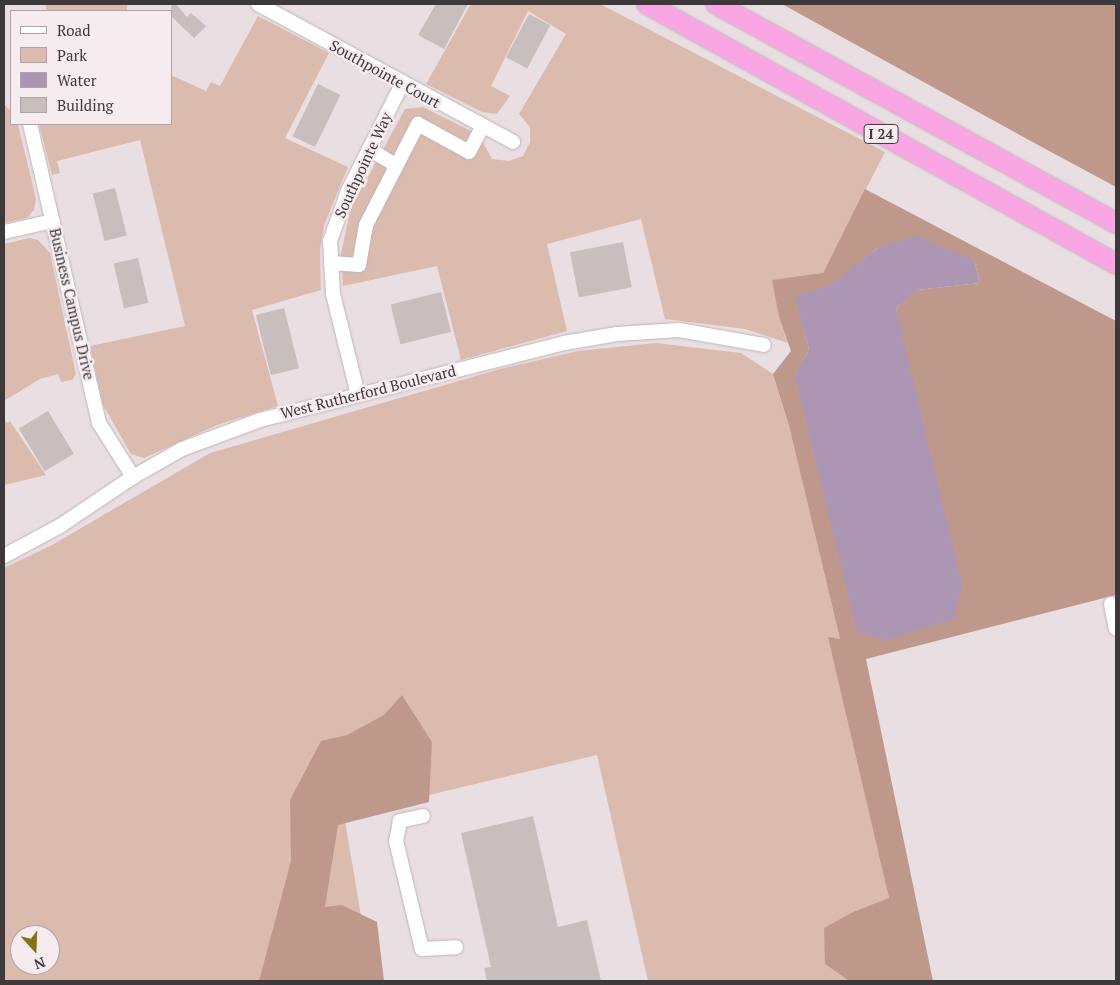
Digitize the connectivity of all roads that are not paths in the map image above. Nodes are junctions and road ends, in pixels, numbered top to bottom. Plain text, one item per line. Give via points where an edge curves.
1 (258, 4) edge
2 (647, 4) edge
3 (716, 4) edge
4 (402, 84) junction
5 (30, 125) edge
6 (483, 126) junction
7 (513, 142) dead end
8 (369, 149) junction
9 (396, 165) junction
10 (53, 221) junction
11 (1116, 223) edge
12 (4, 232) edge
13 (331, 263) junction
14 (1116, 264) edge
15 (764, 345) dead end
16 (358, 395) junction
17 (133, 477) junction
18 (4, 556) edge
19 (1111, 604) dead end
20 (1116, 629) edge
21 (423, 816) dead end
22 (456, 947) dead end

1 - 4 street, Southpointe Court
2 - 14 highway, I 24
3 - 11 highway, I 24
4 - 6 street, Southpointe Court
4 - 8 street, Southpointe Way
5 - 10 street, Business Campus Drive
6 - 7 street, Southpointe Court
6 - 9 street via 469,152 418,124
8 - 9 street
8 - 13 street, Southpointe Way via 348,191 330,241
9 - 13 street via 366,224 360,265
10 - 12 street
10 - 17 street, Business Campus Drive via 99,423
13 - 16 street, Southpointe Way via 333,294
15 - 16 street, West Rutherford Boulevard via 679,330 617,334 564,343
16 - 17 street, West Rutherford Boulevard via 260,420 182,449
17 - 18 street, West Rutherford Boulevard via 60,526
19 - 20 street
21 - 22 street via 400,821 396,841 422,949

